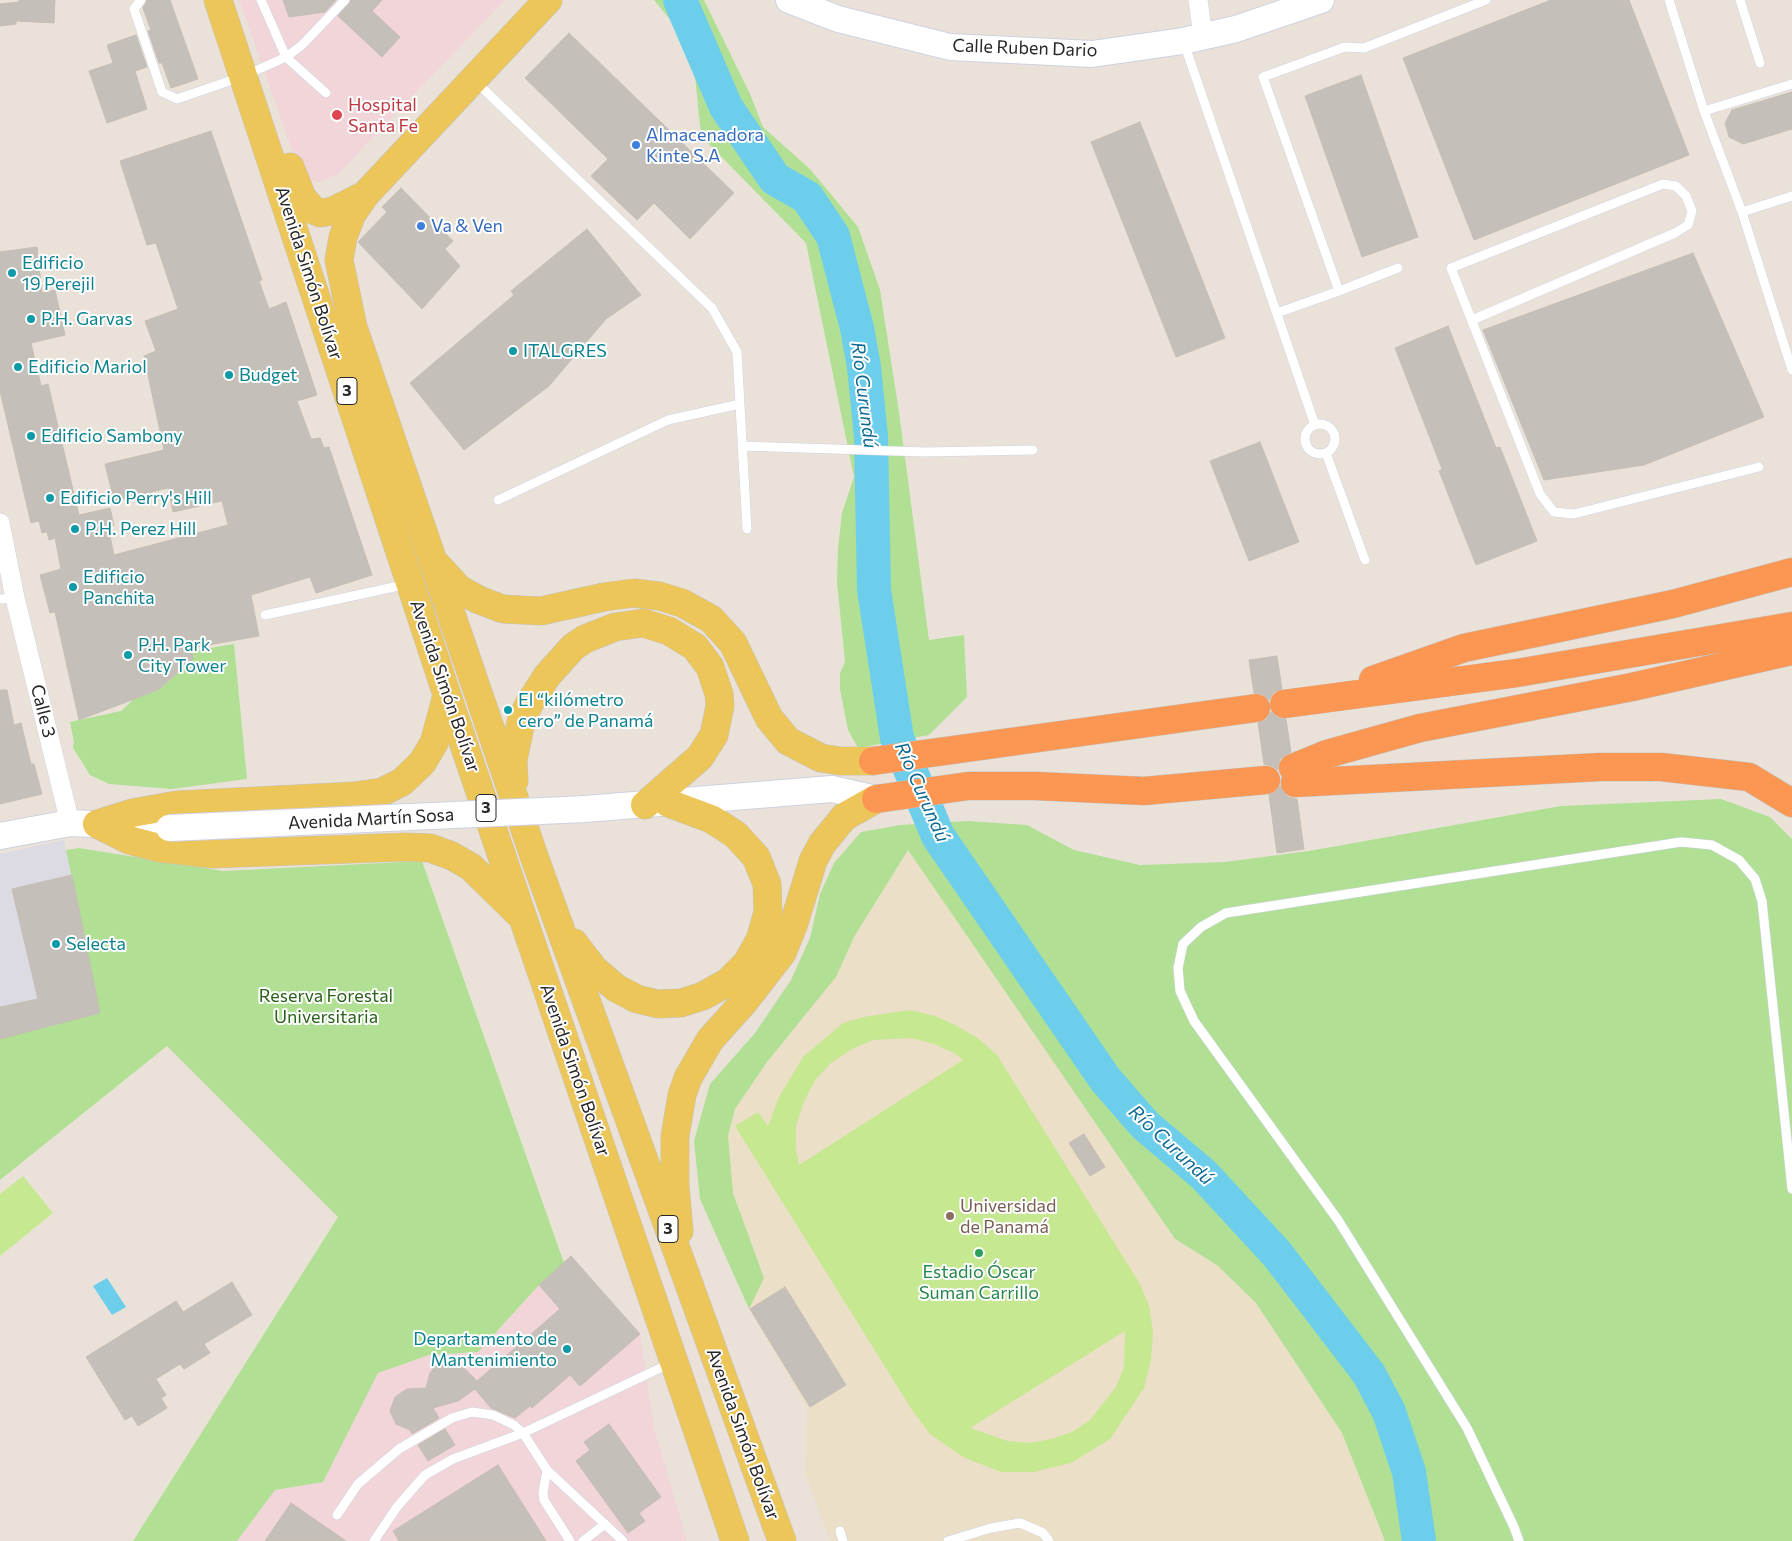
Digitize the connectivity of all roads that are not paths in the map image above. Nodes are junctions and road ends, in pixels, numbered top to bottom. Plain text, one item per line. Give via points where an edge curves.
1 (141, 0) edge
2 (218, 0) edge
3 (261, 0) edge
4 (345, 0) edge
5 (548, 0) edge
6 (788, 0) edge
7 (1198, 0) edge
8 (1322, 0) edge
9 (1486, 0) edge
10 (1669, 0) edge
11 (1740, 0) edge
12 (1193, 38) junction
13 (286, 57) junction
14 (1760, 63) dead end
15 (473, 79) junction
16 (246, 81) junction
17 (1792, 84) edge
18 (326, 93) dead end
19 (1704, 111) junction
20 (365, 195) junction
21 (1792, 196) edge
22 (1742, 212) junction
23 (1398, 268) dead end
24 (1339, 291) junction
25 (1277, 313) junction
26 (1472, 320) junction
27 (1792, 370) edge
28 (740, 404) junction
29 (1315, 425) junction
30 (742, 446) junction
31 (1033, 450) dead end
32 (1326, 454) junction
33 (1759, 467) dead end
34 (498, 500) dead end
35 (0, 523) edge
36 (747, 529) dead end
37 (431, 558) junction
38 (1365, 560) dead end
39 (1792, 572) edge
40 (410, 584) junction
41 (8, 599) edge
42 (265, 615) dead end
43 (1792, 626) edge
44 (1792, 651) edge
45 (447, 695) junction
46 (1324, 698) junction
47 (1284, 704) dead end
48 (1256, 708) dead end
49 (876, 761) junction
50 (1266, 780) dead end
51 (832, 789) junction
52 (514, 798) junction
53 (880, 799) junction
54 (1792, 803) edge
55 (656, 804) junction
56 (84, 823) junction
57 (0, 836) edge
58 (556, 915) junction
59 (524, 920) junction
60 (1792, 1190) edge
61 (694, 1301) junction
62 (673, 1362) junction
63 (523, 1433) junction
64 (547, 1470) junction
65 (337, 1515) dead end
66 (605, 1524) junction
67 (840, 1531) dead end
68 (374, 1541) edge
69 (570, 1541) edge
70 (583, 1541) edge
71 (623, 1541) edge
72 (735, 1541) edge
73 (782, 1541) edge
74 (843, 1541) edge
75 (948, 1541) edge
76 (1049, 1541) edge
77 (1519, 1541) edge

1 - 16 lane via 134,9 162,92 167,96 177,99
2 - 16 main road, Avenida Simón Bolívar / 3
3 - 13 lane
4 - 13 lane
5 - 15 main road, 3
6 - 12 main road, Calle Ruben Dario via 838,19 950,47 1092,54
7 - 12 street
8 - 12 main road, Calle Ruben Dario via 1236,29
9 - 24 lane via 1364,48 1346,47 1263,77
10 - 19 lane
11 - 14 lane
12 - 25 lane
13 - 16 lane
13 - 18 lane
15 - 20 main road, 3
15 - 28 lane via 712,308 738,352
16 - 20 main road via 272,122 302,197 313,210 327,214
16 - 40 main road, Avenida Simón Bolívar / 3
17 - 19 lane
19 - 22 lane
20 - 37 main road, Avenida Simón Bolívar / 3 via 352,214 339,260 353,327
21 - 22 lane
22 - 27 lane
23 - 24 lane
24 - 25 lane
25 - 29 lane
26 - 26 lane via 1676,233 1688,224 1692,212 1686,196 1676,186 1663,184 1451,268
26 - 33 lane via 1540,494 1554,512 1574,514
28 - 30 lane
28 - 34 lane via 668,420
29 - 32 lane via 1305,436 1307,446 1314,453
29 - 32 lane via 1330,427 1335,435 1335,445
30 - 31 lane via 925,452
30 - 36 lane
32 - 38 lane
35 - 41 street, Calle 3
37 - 49 main road via 459,589 503,609 541,612 634,593 682,603 711,619 733,644 769,718 788,741 821,758
37 - 52 main road, Avenida Simón Bolívar / 3
39 - 46 highway via 1673,604 1464,648
40 - 42 lane
40 - 45 main road, Avenida Simón Bolívar / 3
41 - 56 street, Calle 3
43 - 46 highway via 1517,673
44 - 54 highway via 1632,687 1420,728 1326,754 1294,776 1661,767 1749,777
45 - 56 main road via 434,743 422,763 402,782 382,792 177,805
45 - 59 main road, Avenida Simón Bolívar / 3
46 - 47 highway
48 - 49 highway
49 - 51 main road, Avenida Martín Sosa
50 - 53 highway via 1144,791 968,786
51 - 53 main road, Avenida Martín Sosa
51 - 55 main road, Avenida Martín Sosa
52 - 55 main road via 514,760 521,722 547,676 585,638 615,627 643,623 670,631 695,647 710,666 720,706 714,735 700,757
52 - 58 main road, Avenida Simón Bolívar / 3
53 - 61 main road via 844,817 822,844 813,861 782,953 710,1040 697,1060 682,1095 675,1136 675,1185 680,1239
55 - 56 main road, Avenida Martín Sosa, bridge via 169,828
55 - 58 main road via 710,819 736,835 756,857 769,898 766,926 753,954 738,974 716,990 692,1001 658,1004 637,999 616,988 594,969
56 - 57 main road, Avenida Martín Sosa
56 - 59 main road via 159,848 212,854 430,848 471,867
58 - 61 main road, Avenida Simón Bolívar / 3
59 - 62 main road, Avenida Simón Bolívar / 3
60 - 77 lane via 1762,901 1755,879 1739,860 1712,845 1681,842 1226,913 1201,926 1183,944 1178,968 1180,991 1194,1021 1338,1220 1466,1428
61 - 73 main road, Avenida Simón Bolívar / 3
62 - 63 lane
62 - 72 main road, Avenida Simón Bolívar / 3
63 - 64 lane
63 - 65 lane via 514,1424 493,1415 472,1412 452,1418 399,1449 375,1469 358,1484
63 - 68 lane via 453,1459 425,1475 396,1507
64 - 66 lane
64 - 69 lane via 544,1500
66 - 70 lane
66 - 71 lane
67 - 74 lane
75 - 76 lane via 1020,1523 1043,1533

